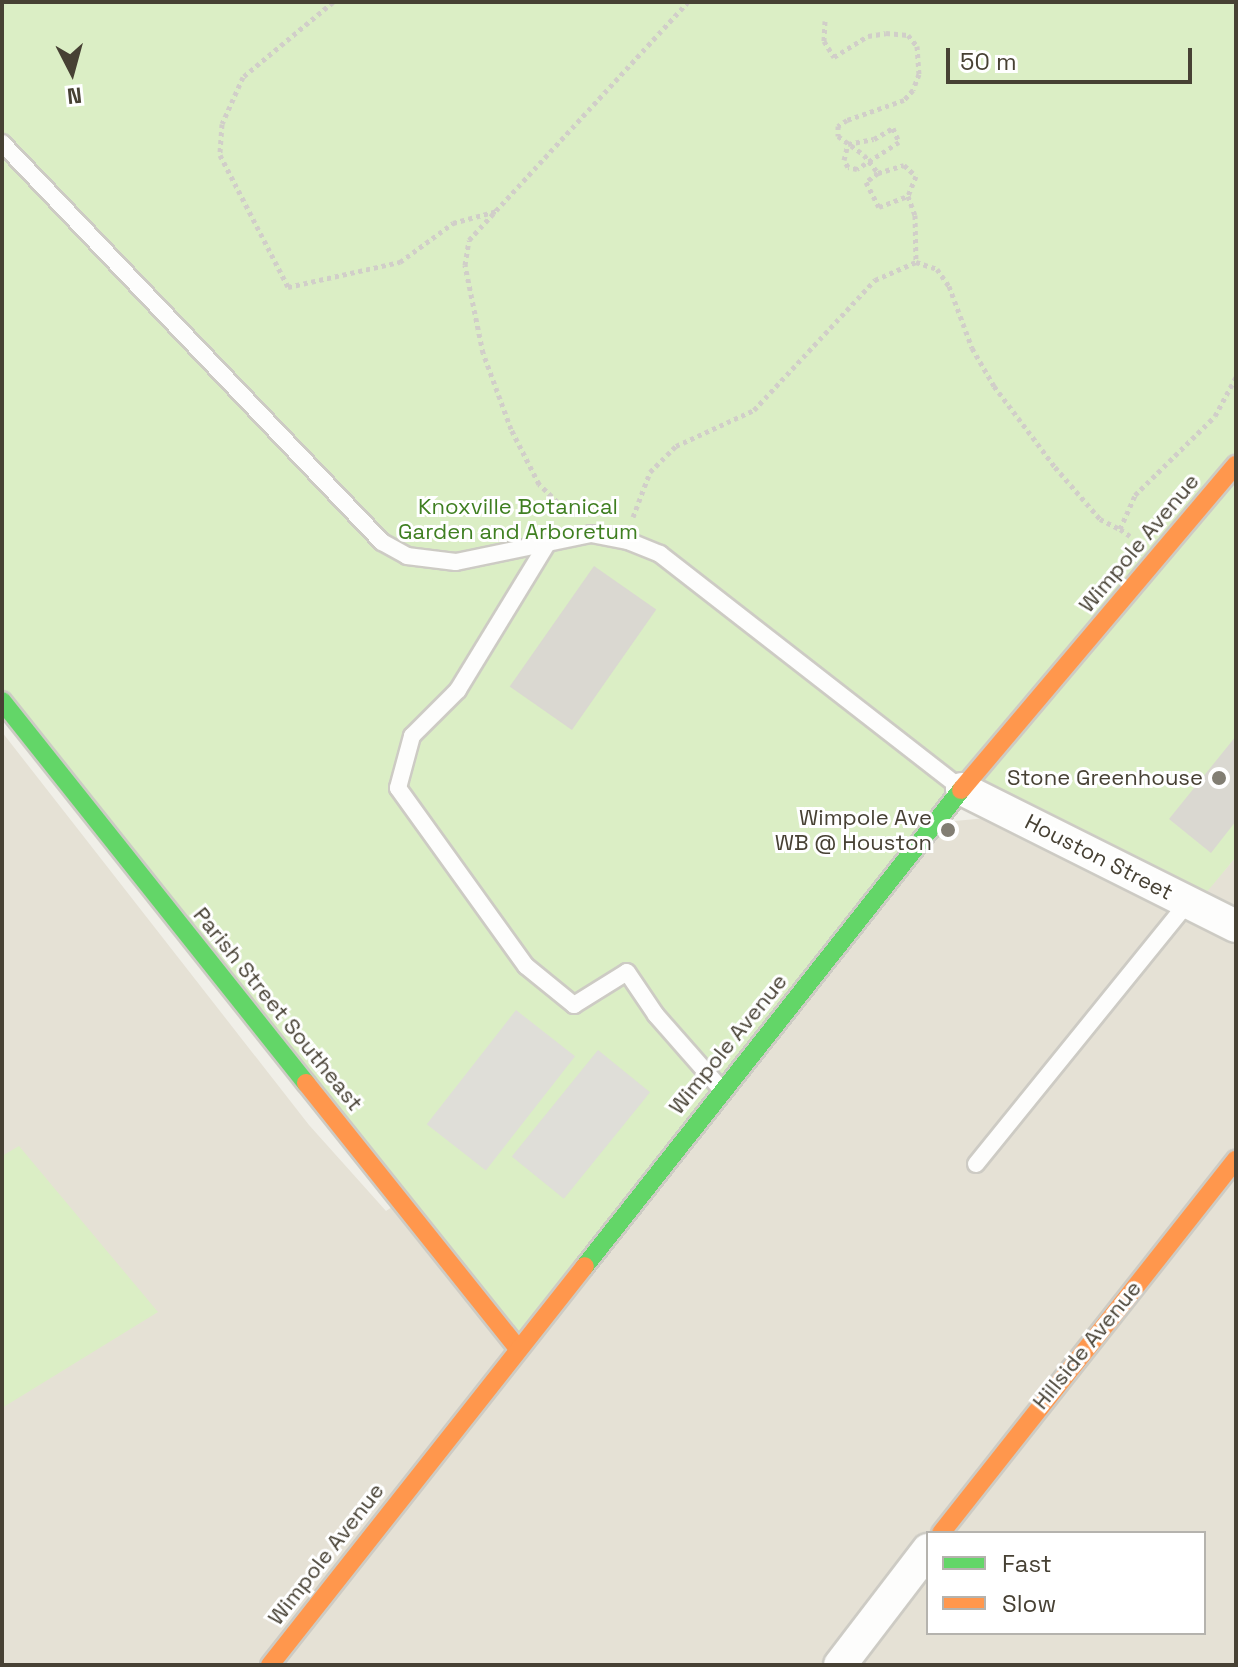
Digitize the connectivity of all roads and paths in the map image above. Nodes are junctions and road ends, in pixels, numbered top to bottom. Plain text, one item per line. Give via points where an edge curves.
1 (333, 2) edge
2 (688, 2) edge
3 (825, 21) dead end
4 (2, 143) edge
5 (848, 144) junction
6 (869, 160) junction
7 (878, 173) junction
8 (908, 196) junction
9 (499, 211) junction
10 (916, 262) junction
11 (1236, 377) edge
12 (1236, 465) edge
13 (1120, 529) junction
14 (591, 534) junction
15 (628, 541) junction
16 (547, 544) junction
17 (1158, 558) junction
18 (2, 701) edge
19 (962, 789) junction
20 (1188, 902) junction
21 (1236, 926) edge
22 (722, 1090) junction
23 (1236, 1160) edge
24 (976, 1164) dead end
25 (517, 1347) junction
26 (943, 1531) edge
27 (926, 1553) edge
28 (270, 1665) edge
29 (840, 1665) edge

1 - 9 path via 243,77 222,124 220,155 288,287 400,262 453,223
2 - 9 path
3 - 5 path via 824,41 834,57 868,36 900,32 917,46 920,58 913,90 904,100 838,126 838,136
4 - 16 lane via 382,542 407,556 456,562
5 - 6 path
5 - 6 path via 848,167 857,169
5 - 6 path via 893,128 899,142
6 - 7 path
7 - 8 path via 904,165 912,169 916,176
7 - 8 path via 866,182 879,207
8 - 10 path via 915,215
9 - 14 path via 469,240 465,265 483,353 511,429 539,484
10 - 13 path via 937,269 949,286 972,348 994,386 1055,467 1100,519
10 - 15 path via 875,280 754,410 676,446 650,472 637,497
11 - 13 path via 1215,416 1135,495
12 - 17 street, Wimpole Avenue
13 - 17 path
14 - 15 lane
14 - 16 lane
15 - 19 lane via 660,554
16 - 22 lane via 472,670 412,736 398,788 526,966 574,1005 627,972 656,1015
17 - 19 street, Wimpole Avenue
18 - 25 street, Parish Street Southeast
19 - 20 street, Houston Street
19 - 22 street, Wimpole Avenue
20 - 21 street, Houston Street
20 - 24 lane
22 - 25 street, Wimpole Avenue
23 - 26 street, Hillside Avenue
25 - 28 street, Wimpole Avenue
27 - 29 street

